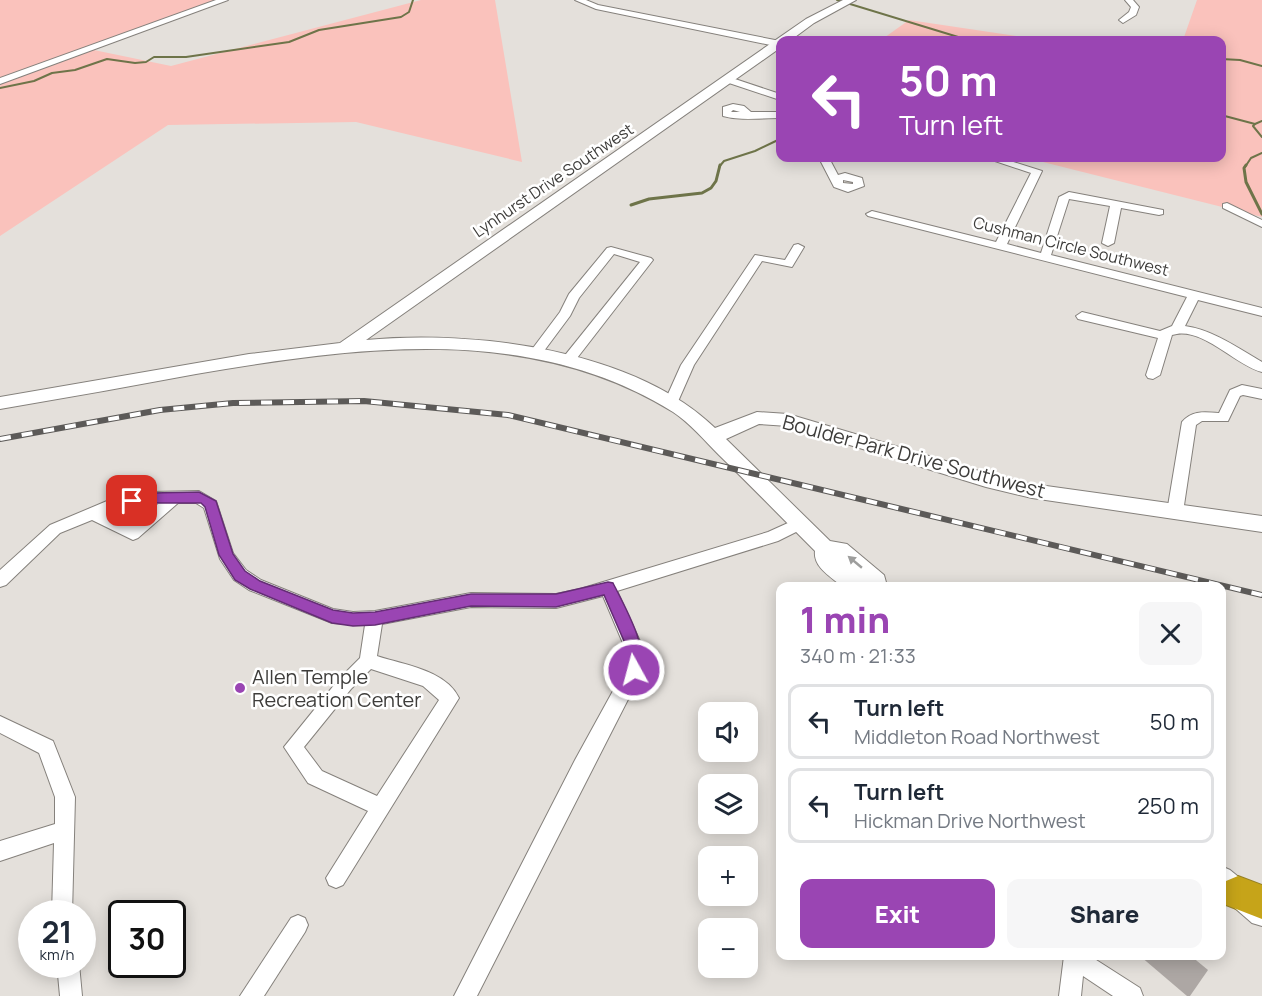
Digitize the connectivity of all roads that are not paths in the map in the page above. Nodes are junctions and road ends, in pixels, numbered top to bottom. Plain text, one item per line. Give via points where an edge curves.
1 (224, 0) edge
2 (579, 0) edge
3 (851, 0) edge
4 (1130, 0) edge
5 (1123, 20) dead end
6 (790, 36) edge
7 (776, 43) edge
8 (776, 47) edge
9 (729, 80) junction
10 (0, 81) edge
11 (776, 96) edge
12 (745, 115) dead end
13 (776, 115) edge
14 (826, 162) edge
15 (1008, 162) edge
16 (837, 178) dead end
17 (1116, 204) junction
18 (1227, 206) dead end
19 (1159, 212) dead end
20 (872, 214) dead end
21 (1262, 224) edge
22 (1108, 243) dead end
23 (1000, 246) junction
24 (798, 247) dead end
25 (1046, 257) junction
26 (1195, 294) junction
27 (1262, 312) edge
28 (1082, 316) dead end
29 (384, 319) junction
30 (1178, 328) junction
31 (1165, 336) junction
32 (408, 344) junction
33 (346, 346) junction
34 (536, 352) junction
35 (569, 359) junction
36 (1262, 368) edge
37 (1154, 375) dead end
38 (1262, 393) edge
39 (671, 403) junction
40 (0, 404) edge
41 (712, 437) junction
42 (174, 498) junction
43 (1175, 512) junction
44 (92, 513) junction
45 (800, 524) junction
46 (1262, 524) edge
47 (825, 549) junction
48 (0, 580) edge
49 (851, 582) edge
50 (877, 582) edge
51 (608, 588) junction
52 (375, 618) junction
53 (369, 661) junction
54 (0, 724) edge
55 (381, 807) junction
56 (64, 830) junction
57 (0, 851) edge
58 (336, 878) dead end
59 (62, 900) edge
60 (298, 925) dead end
61 (1075, 960) edge
62 (1079, 960) edge
63 (69, 978) edge
64 (71, 996) edge
65 (251, 996) edge
66 (465, 996) edge
67 (1070, 996) edge
68 (1132, 996) edge

1 - 10 street
2 - 7 street via 596,7
3 - 6 street via 826,11
4 - 5 street via 1135,7 1133,13
8 - 9 street, Lynhurst Drive Southwest
9 - 11 street
9 - 29 street, Lynhurst Drive Southwest
12 - 13 street
14 - 16 street
15 - 23 street via 1036,171
17 - 19 street
17 - 22 street
17 - 25 street via 1064,197
18 - 21 street
20 - 23 street, Cushman Circle Southwest
23 - 25 street, Cushman Circle Southwest
24 - 39 street via 788,264 759,257 688,365
25 - 26 street, Cushman Circle Southwest
26 - 27 street, Cushman Circle Southwest
26 - 30 street
28 - 31 street
29 - 32 street via 391,335
29 - 33 street, Lynhurst Drive Southwest
30 - 31 street
30 - 36 street via 1207,337
31 - 37 street
32 - 33 street
32 - 34 street via 484,345
33 - 40 street via 250,359
34 - 35 street
34 - 35 street via 611,250 647,260
35 - 39 street via 606,371
38 - 43 street via 1242,390 1235,393 1223,418 1200,416 1189,422
39 - 41 street
41 - 43 street, Boulder Park Drive Southwest via 757,418 788,420 1032,491
41 - 45 street
42 - 44 street via 112,505
42 - 44 street via 133,534
42 - 52 street via 199,497 211,505 226,555 240,575 255,585 332,616
43 - 46 street, Boulder Park Drive Southwest
44 - 48 street via 55,529
45 - 47 street
45 - 51 street via 773,537
47 - 49 street via 824,559
50 -> 47 street via 840,550
51 - 52 street via 556,601 471,600
51 - 66 street via 634,648 634,670
52 - 53 street
53 - 55 street via 429,680 450,698
53 - 55 street via 293,747 315,777
54 - 56 street via 46,747 65,797
55 - 58 street
56 - 57 street
56 - 59 street
60 - 65 street
61 - 67 street
62 - 68 street
63 - 64 street

